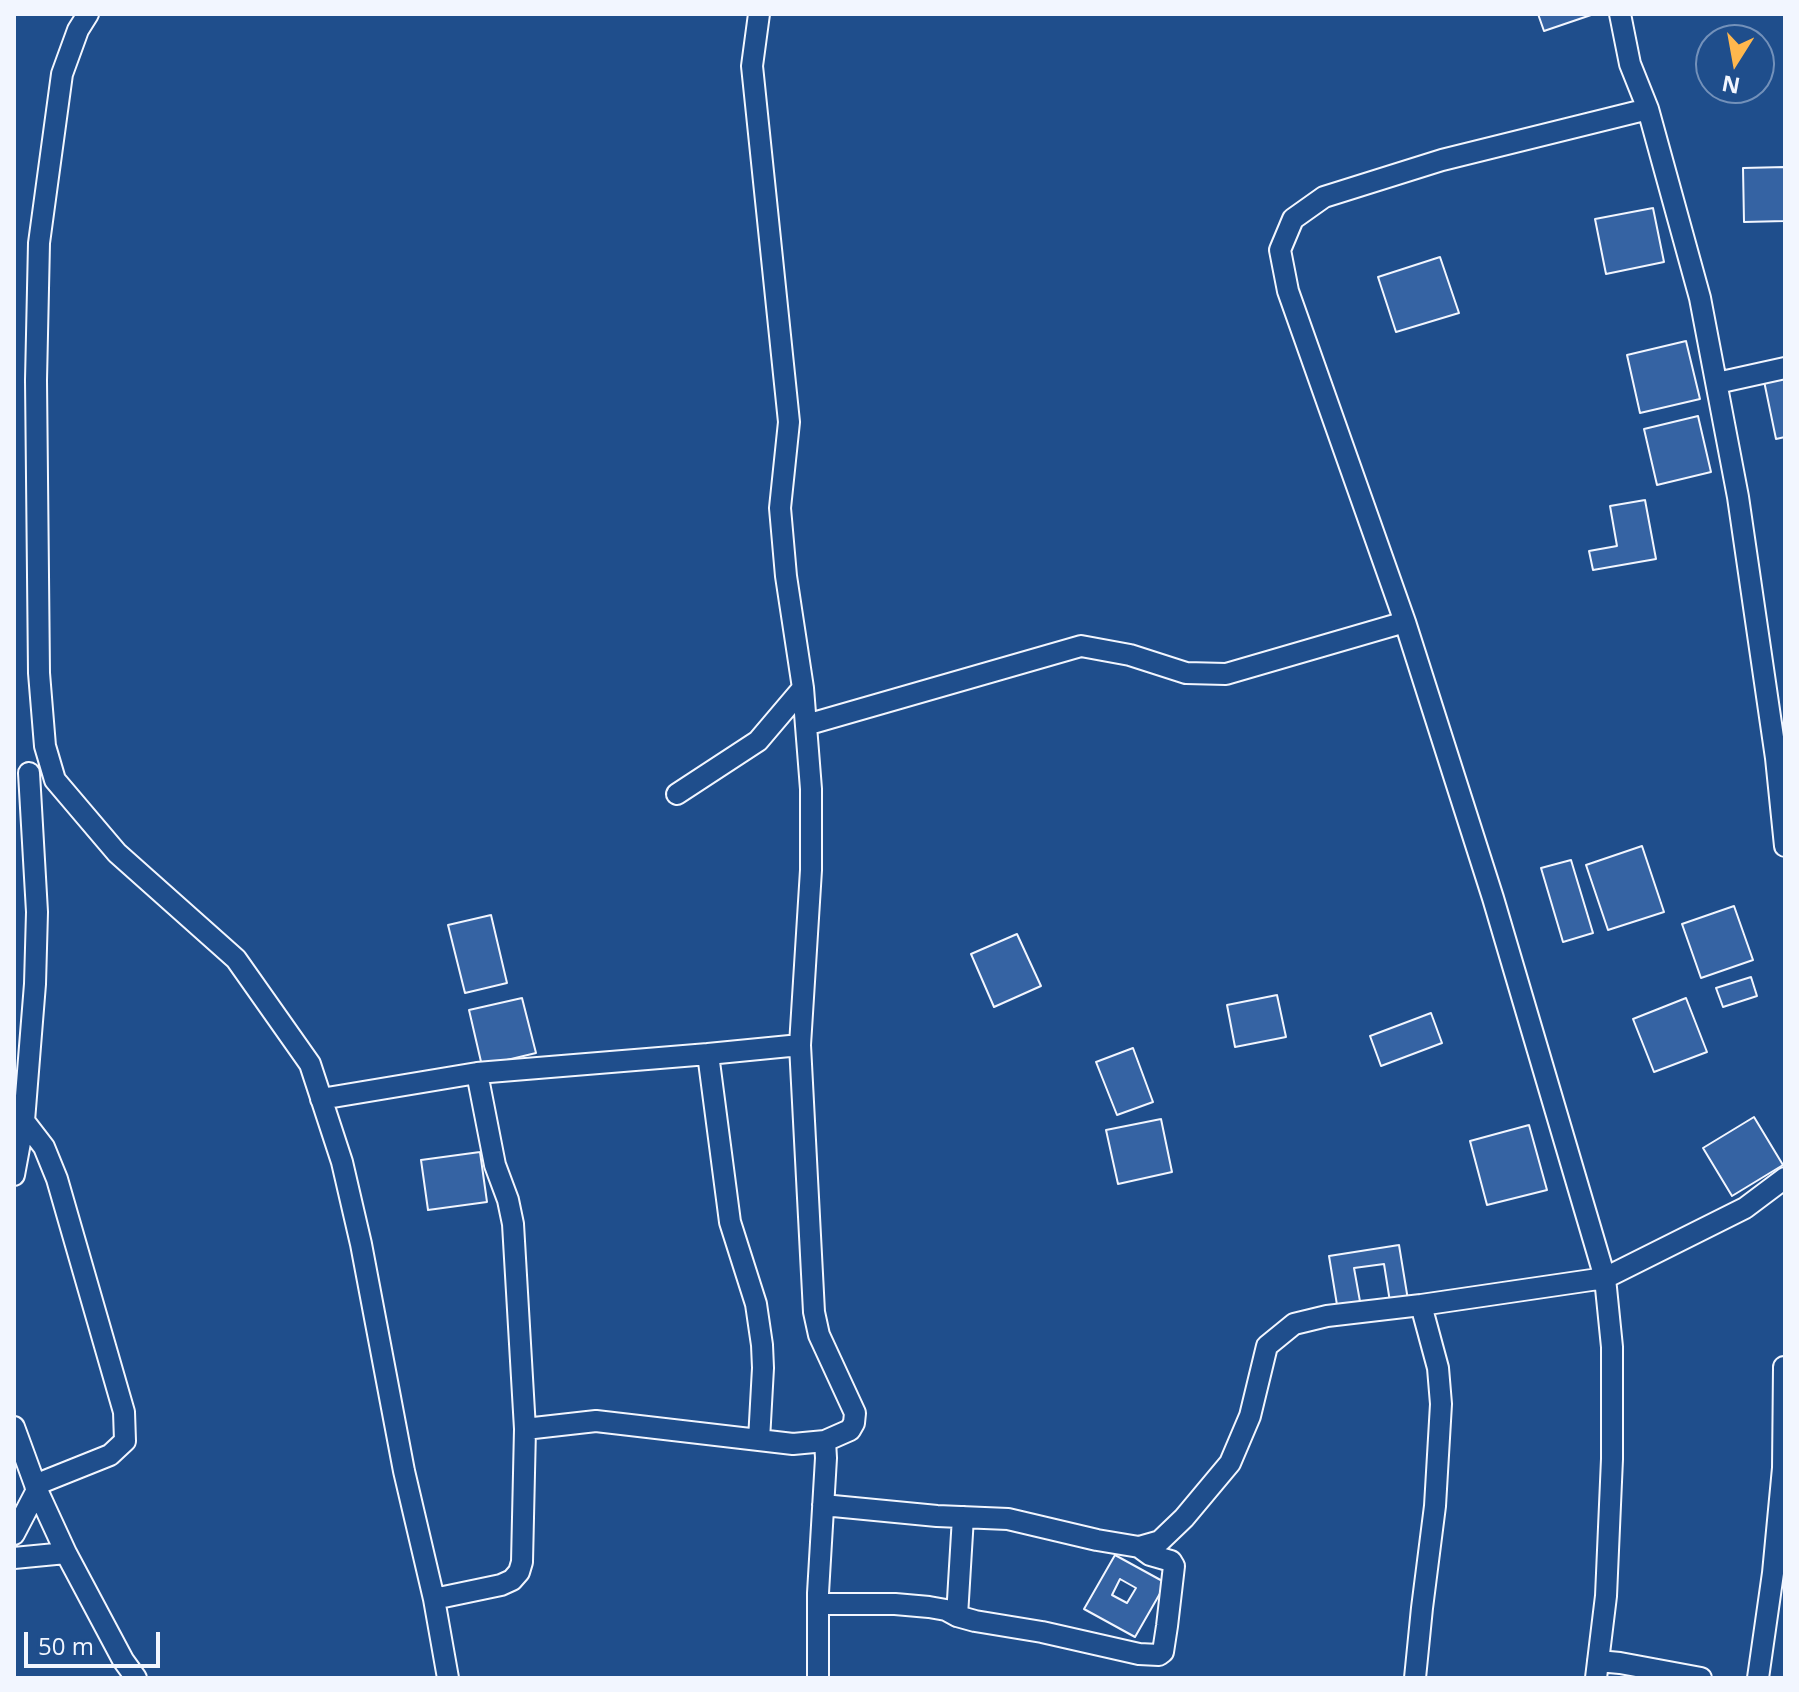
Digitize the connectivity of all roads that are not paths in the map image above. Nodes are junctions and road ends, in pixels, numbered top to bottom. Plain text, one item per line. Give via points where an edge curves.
1 (88, 14) edge
2 (759, 14) edge
3 (1620, 14) edge
4 (1648, 109) junction
5 (1785, 368) edge
6 (1717, 383) junction
7 (1405, 622) junction
8 (803, 688) junction
9 (806, 725) junction
10 (1781, 756) edge
11 (22, 770) edge
12 (55, 780) junction
13 (677, 794) dead end
14 (1785, 846) edge
15 (800, 1045) junction
16 (708, 1054) junction
17 (477, 1073) junction
18 (321, 1099) junction
19 (24, 1121) junction
20 (14, 1175) edge
21 (1785, 1178) edge
22 (1605, 1278) junction
23 (1421, 1305) junction
24 (1785, 1362) edge
25 (525, 1429) junction
26 (16, 1437) edge
27 (759, 1440) junction
28 (825, 1441) junction
29 (36, 1488) junction
30 (823, 1505) junction
31 (963, 1517) junction
32 (14, 1534) edge
33 (1139, 1547) junction
34 (66, 1553) junction
35 (14, 1558) edge
36 (434, 1599) junction
37 (818, 1604) junction
38 (957, 1616) junction
39 (1597, 1670) edge
40 (1693, 1677) edge
41 (136, 1678) edge
42 (448, 1678) edge
43 (818, 1678) edge
44 (1415, 1678) edge
45 (1758, 1678) edge

1 - 12 street via 62,74 39,243 39,673 45,746
2 - 8 street via 752,66 789,422 780,508
3 - 4 street via 1630,64
4 - 6 street via 1700,298
4 - 7 street via 1442,160 1324,197 1293,219 1280,250 1288,291
5 - 6 street
6 - 10 street
7 - 9 street via 1226,674 1186,673 1081,646
7 - 22 street
8 - 9 street
8 - 13 street via 758,741
9 - 15 street via 811,870
10 - 14 street
11 - 12 street
11 - 19 street via 37,912
12 - 18 street via 117,853 236,959 310,1064
15 - 16 street
15 - 28 street via 814,1312 819,1335 855,1413 850,1430
16 - 17 street
16 - 27 street via 730,1222 756,1304 762,1345
17 - 18 street
17 - 25 street via 513,1224
18 - 36 street via 361,1244
19 - 20 street
19 - 29 street via 44,1147 57,1179 124,1412 125,1441 110,1455
21 - 22 street via 1745,1208
22 - 23 street
22 - 39 street via 1614,1400 1607,1582
23 - 33 street via 1294,1324 1267,1346 1250,1416 1230,1463 1160,1541
23 - 44 street via 1438,1368 1441,1404
24 - 45 street via 1782,1483
25 - 27 street via 596,1421
25 - 36 street via 519,1572 501,1585
26 - 29 street
27 - 28 street
28 - 30 street
29 - 32 street
29 - 34 street
30 - 31 street
30 - 37 street
31 - 33 street via 1008,1519
31 - 38 street
33 - 38 street via 1174,1566 1159,1655
34 - 35 street
34 - 41 street
36 - 42 street
37 - 38 street via 895,1604
37 - 43 street
39 - 40 street

